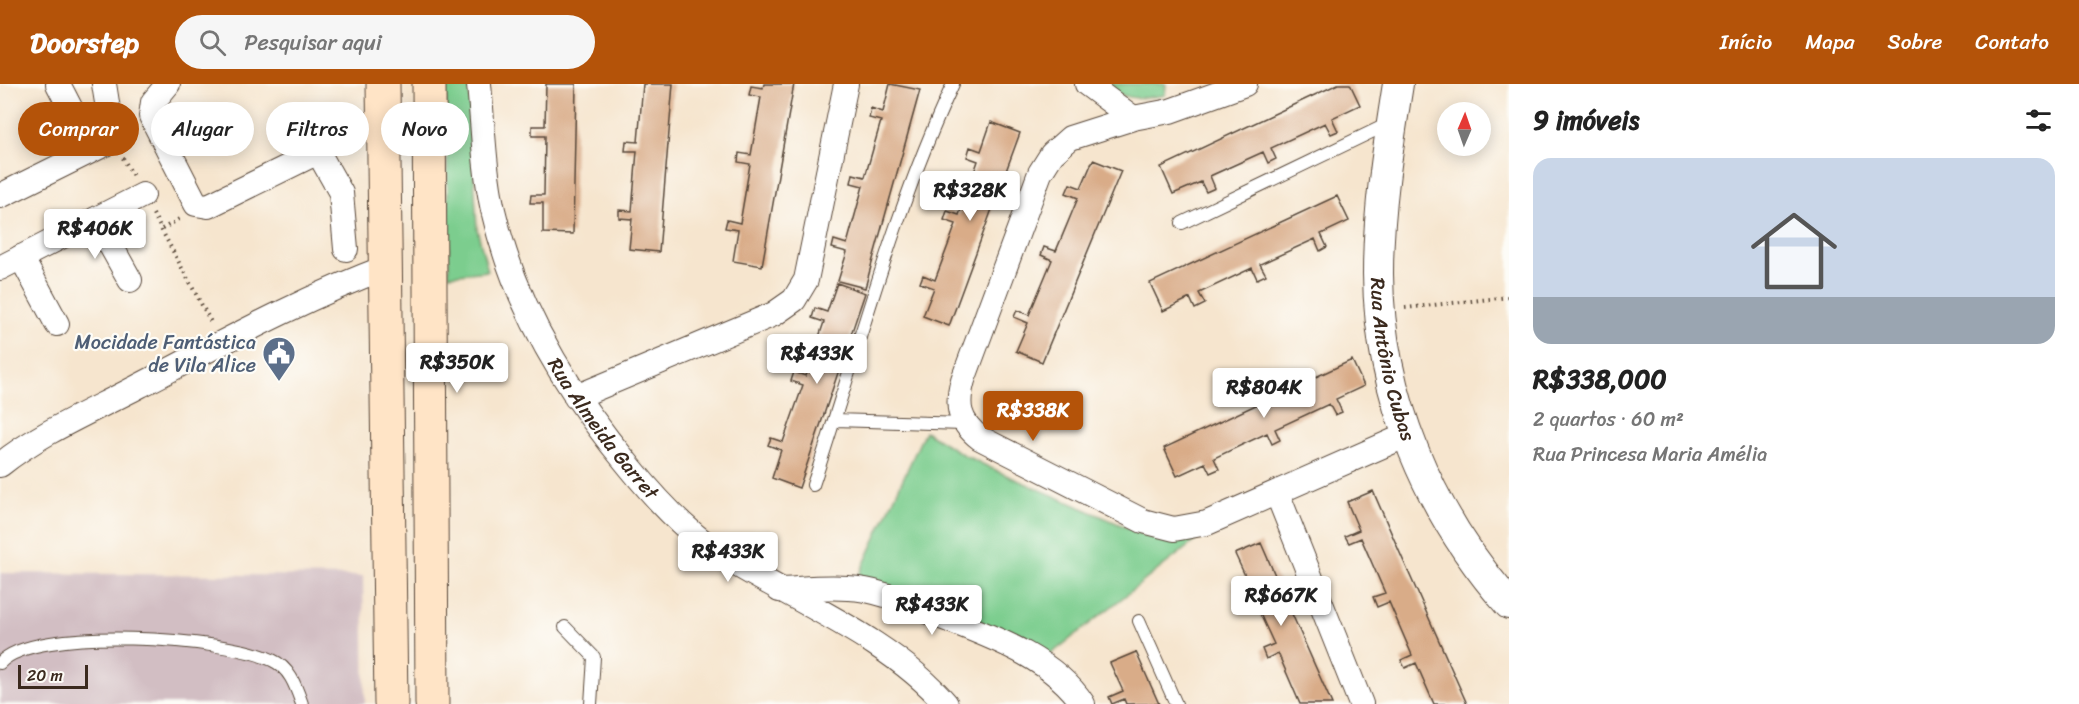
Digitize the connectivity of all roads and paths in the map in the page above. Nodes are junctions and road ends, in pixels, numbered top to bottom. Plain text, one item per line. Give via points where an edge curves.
1 (58, 84) edge
2 (104, 84) edge
3 (168, 84) edge
4 (383, 84) edge
5 (429, 84) edge
6 (479, 84) edge
7 (846, 84) edge
8 (953, 84) edge
9 (1087, 84) edge
10 (1245, 84) edge
11 (1398, 84) edge
12 (67, 102) edge
13 (107, 102) edge
14 (1132, 118) junction
15 (1392, 122) junction
16 (79, 156) edge
17 (122, 156) edge
18 (1, 192) edge
19 (143, 195) junction
20 (96, 219) junction
21 (1182, 223) dead end
22 (346, 249) dead end
23 (10, 263) edge
24 (387, 267) junction
25 (130, 280) dead end
26 (1509, 297) edge
27 (1380, 311) junction
28 (57, 324) dead end
29 (222, 343) junction
30 (576, 397) junction
31 (835, 420) junction
32 (964, 424) junction
33 (1407, 435) junction
34 (0, 465) edge
35 (813, 485) dead end
36 (1277, 493) junction
37 (778, 590) junction
38 (1509, 604) edge
39 (1139, 621) dead end
40 (564, 627) dead end
41 (0, 663) edge
42 (302, 704) edge
43 (391, 704) edge
44 (432, 704) edge
45 (591, 704) edge
46 (946, 704) edge
47 (1083, 704) edge
48 (1176, 704) edge
49 (1361, 704) edge

1 - 12 street
2 - 13 street
3 - 22 street via 153,102 151,116 199,207 318,152 342,193
4 - 24 main road
5 - 44 main road
6 - 30 street, Rua Almeida Garret via 487,172 503,247 537,332
7 - 30 street via 806,280 795,300 774,314
8 - 31 lane via 932,129 885,262
9 - 14 street
10 - 14 street via 1170,111
11 - 15 street, Rua Antônio Cubas
14 - 32 street via 1070,138 1052,154 1040,173 963,380 958,408
15 - 21 lane
15 - 27 street, Rua Antônio Cubas via 1379,235
16 - 18 street
17 - 19 path
19 - 20 street
19 - 29 path
20 - 23 street
20 - 25 street
23 - 28 street
24 - 29 street via 348,281
24 - 43 main road
26 - 27 path
27 - 33 street, Rua Antônio Cubas via 1394,390
29 - 34 street via 37,440
30 - 37 street, Rua Almeida Garret via 654,496 718,553
31 - 32 lane
31 - 35 lane
32 - 36 street via 980,438 1162,528 1197,527
33 - 36 street
33 - 38 street, Rua Antônio Cubas via 1424,480 1449,524
36 - 49 street
37 - 46 street, Rua Almeida Garret via 896,658
37 - 47 street via 848,588 893,598 1024,654 1065,682
39 - 48 lane
40 - 45 lane via 594,657
41 - 42 lane via 26,648 81,638 213,646 273,660 289,674

